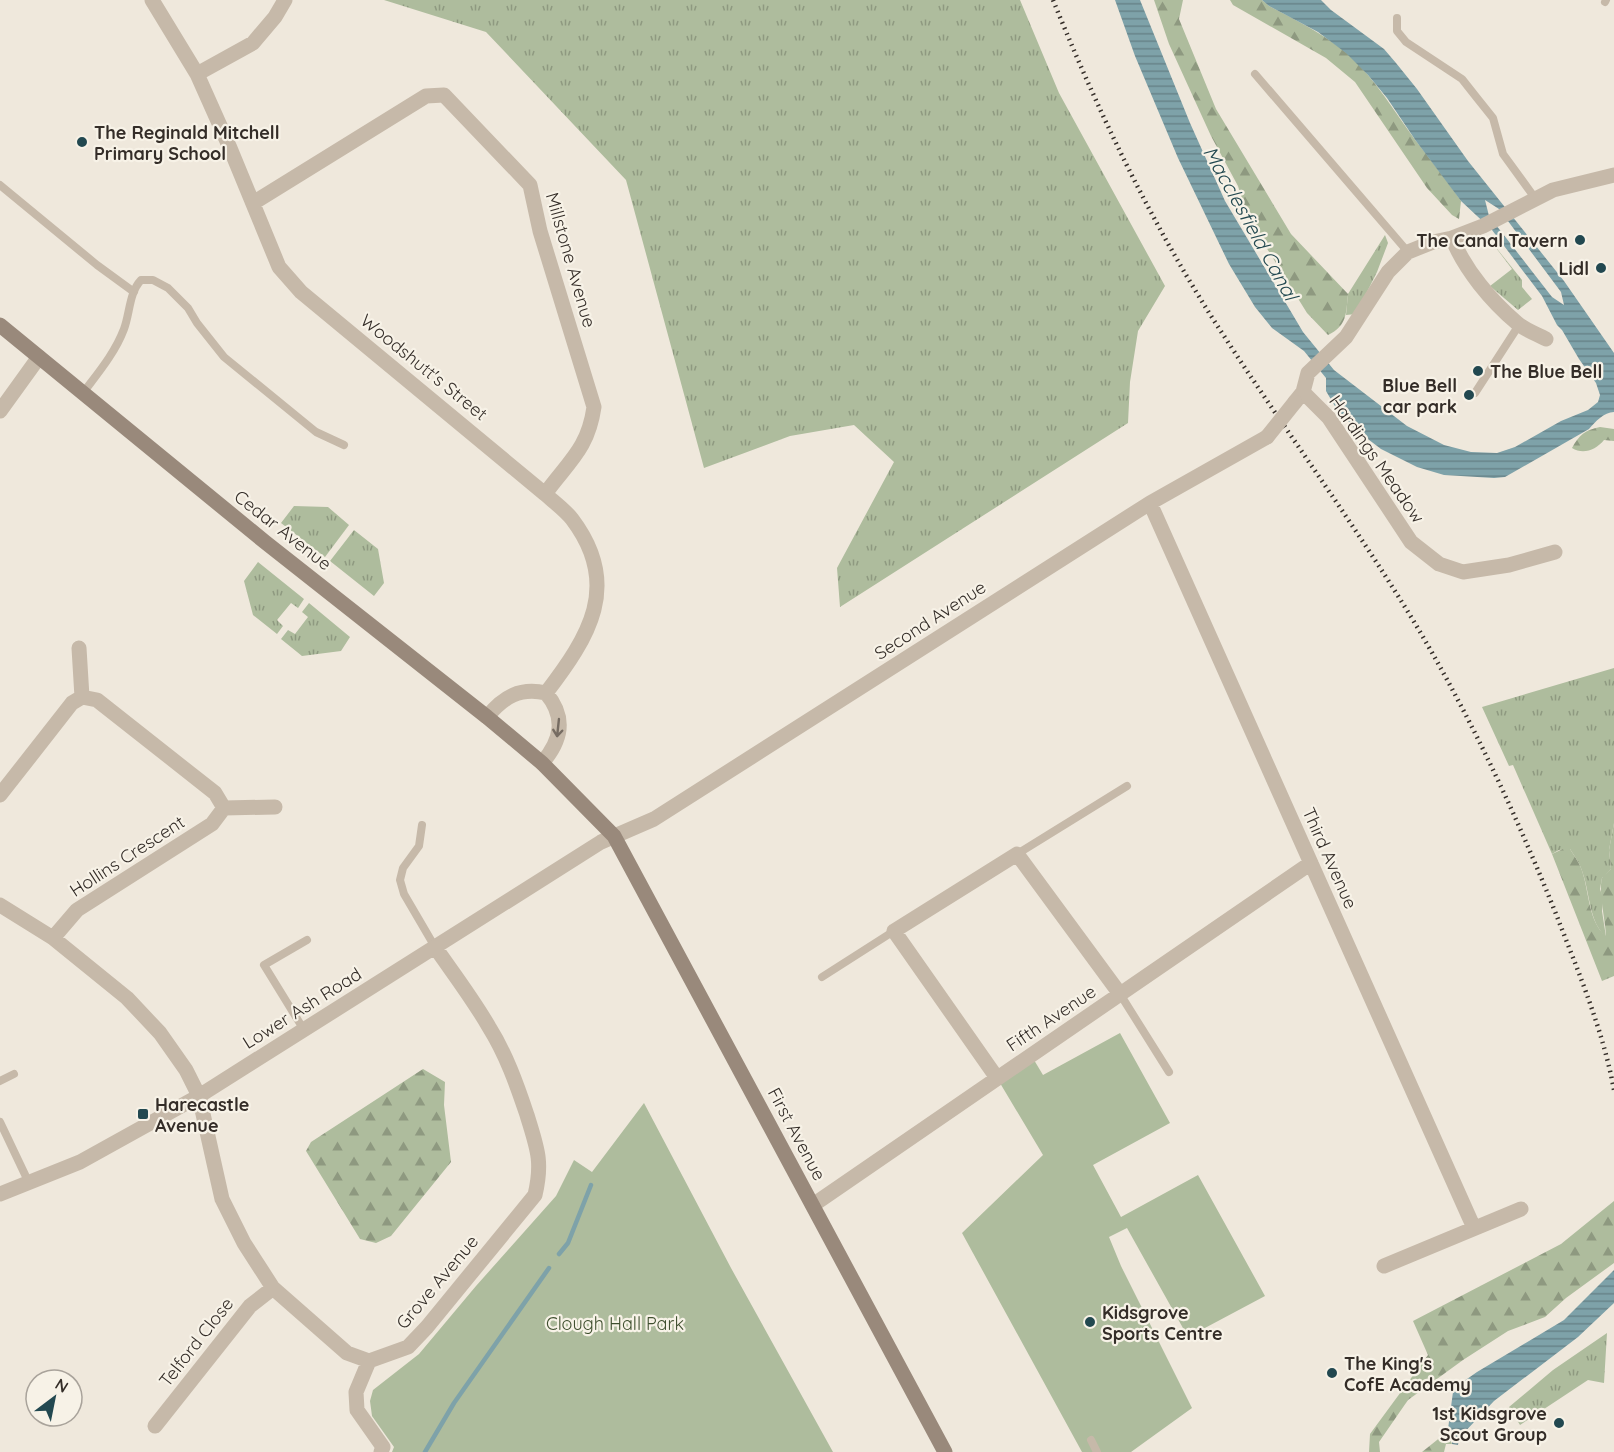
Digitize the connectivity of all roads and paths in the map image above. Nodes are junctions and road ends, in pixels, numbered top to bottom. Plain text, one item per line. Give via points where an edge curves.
1 (152, 0) edge
2 (285, 0) edge
3 (1397, 18) dead end
4 (197, 74) junction
5 (1256, 74) dead end
6 (1614, 175) edge
7 (0, 185) edge
8 (1535, 198) junction
9 (253, 203) junction
10 (1452, 238) junction
11 (1408, 252) junction
12 (134, 292) junction
13 (1519, 324) junction
14 (0, 325) edge
15 (1546, 339) dead end
16 (39, 357) junction
17 (82, 393) junction
18 (1475, 393) dead end
19 (1299, 397) junction
20 (0, 411) edge
21 (344, 445) dead end
22 (546, 494) junction
23 (1150, 503) junction
24 (1555, 552) dead end
25 (79, 648) dead end
26 (546, 693) junction
27 (82, 697) junction
28 (487, 717) junction
29 (542, 763) junction
30 (1127, 786) dead end
31 (0, 795) edge
32 (275, 807) dead end
33 (224, 808) junction
34 (422, 825) dead end
35 (614, 836) junction
36 (1017, 854) junction
37 (1311, 863) junction
38 (0, 905) edge
39 (894, 931) junction
40 (53, 938) junction
41 (307, 940) dead end
42 (435, 947) junction
43 (822, 976) dead end
44 (1120, 994) junction
45 (304, 1030) junction
46 (1169, 1072) dead end
47 (14, 1074) dead end
48 (998, 1078) junction
49 (0, 1081) edge
50 (199, 1096) junction
51 (0, 1122) edge
52 (29, 1184) junction
53 (0, 1194) edge
54 (813, 1205) junction
55 (1521, 1209) dead end
56 (1474, 1228) junction
57 (1384, 1266) dead end
58 (273, 1288) junction
59 (369, 1361) junction
60 (155, 1426) dead end
61 (1091, 1440) dead end
62 (383, 1450) edge
63 (945, 1452) edge
64 (1097, 1452) edge

1 - 4 street, Woodshutt's Street
2 - 4 street via 253,43
3 - 8 lane via 1397,31 1406,42 1462,79 1493,118 1503,154
4 - 9 street, Woodshutt's Street
5 - 11 lane
6 - 8 street
7 - 12 lane
8 - 10 street
9 - 22 street, Woodshutt's Street via 279,267 301,292
9 - 22 street, Millstone Avenue via 426,96 444,95 476,126 530,185 540,231 594,407 591,429 579,452
10 - 11 street
10 - 13 street via 1466,267
11 - 19 street via 1389,272 1346,337 1308,373
12 - 17 lane via 125,328 112,354
12 - 21 lane via 141,280 153,280 168,288 224,357 316,432
13 - 15 street
13 - 18 lane
14 - 16 main road, Cedar Avenue
16 - 17 main road, Cedar Avenue
16 - 20 street
17 - 28 main road, Cedar Avenue
19 - 23 street, Second Avenue, bridge via 1267,437
19 - 24 street, Hardings Meadow via 1329,418 1411,542 1439,564 1463,572
22 - 26 street, Woodshutt's Street via 572,519 590,551 597,577 597,599 575,654
23 - 35 street, Second Avenue via 654,819
23 - 37 street, Third Avenue
25 - 27 street
26 - 28 street via 517,692 505,698
26 -> 29 street via 556,705 559,718 557,742
27 - 31 street via 72,703
27 - 33 street via 97,700 215,793
28 - 29 main road, Cedar Avenue
29 - 35 main road, Cedar Avenue
30 - 36 lane
32 - 33 street
33 - 40 street, Hollins Crescent via 212,824 77,910
34 - 42 lane via 419,846 403,868 400,880
35 - 42 street, Lower Ash Road
35 - 54 main road, First Avenue
36 - 39 street
36 - 44 street
37 - 44 street, Fifth Avenue
37 - 56 street, Third Avenue
38 - 40 street
39 - 43 lane
39 - 48 street
40 - 50 street via 127,998 160,1033
41 - 45 lane via 264,965
42 - 45 street, Lower Ash Road
42 - 59 street, Grove Avenue via 490,1027 507,1060 538,1150 540,1174 535,1195 427,1327 408,1347
44 - 46 lane
44 - 48 street, Fifth Avenue
45 - 50 street, Lower Ash Road
47 - 49 lane
48 - 54 street, Fifth Avenue
50 - 52 street, Lower Ash Road via 80,1162
50 - 58 street via 222,1199
51 - 52 lane
52 - 53 street, Lower Ash Road
54 - 63 main road, First Avenue
55 - 56 street
56 - 57 street
58 - 59 street via 347,1353
58 - 60 street, Telford Close via 250,1306
59 - 62 street via 356,1392 357,1410
61 - 64 lane

